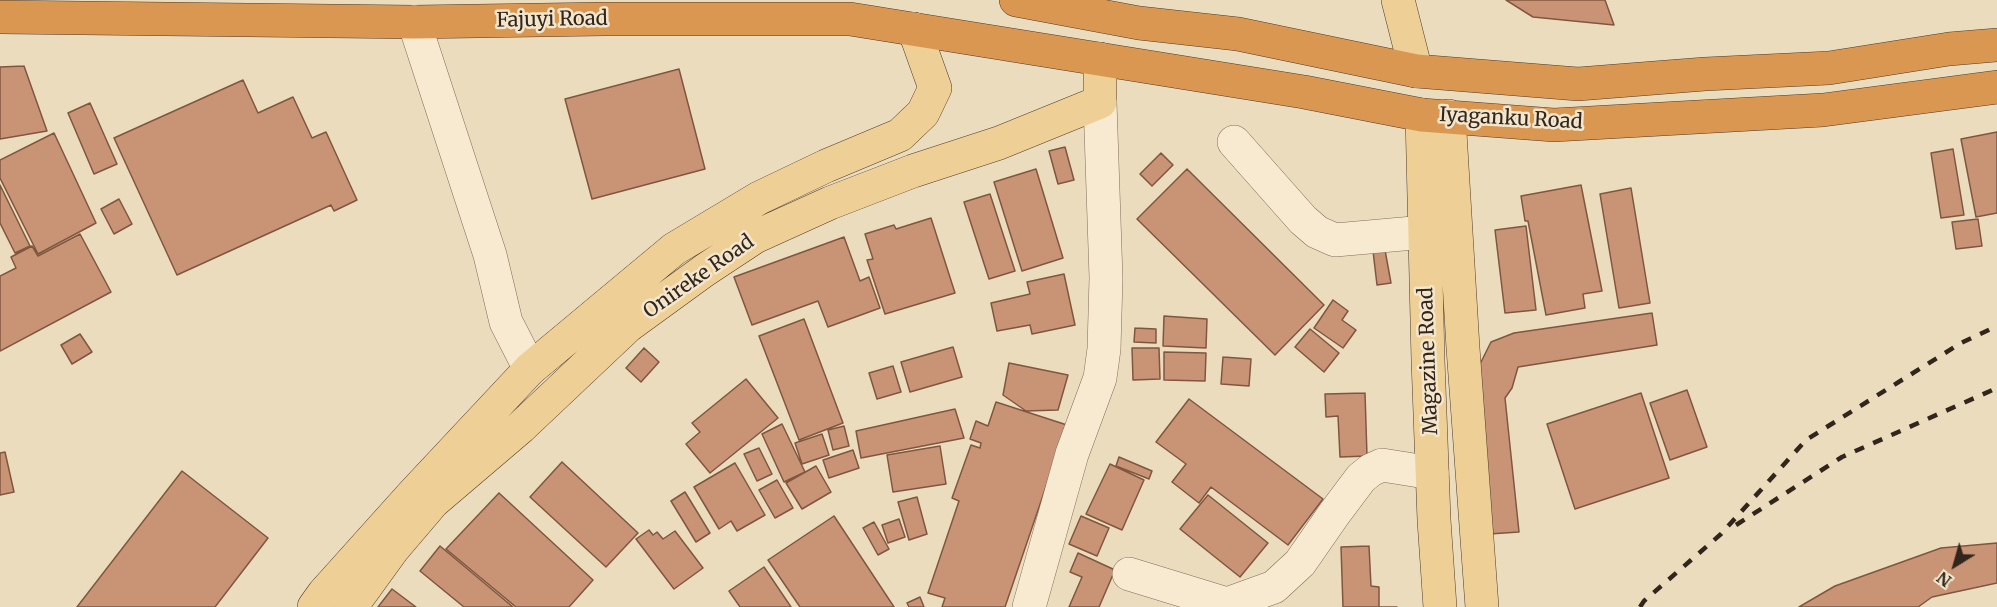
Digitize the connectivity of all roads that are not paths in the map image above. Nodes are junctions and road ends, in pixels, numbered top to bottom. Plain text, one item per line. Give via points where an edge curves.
1 (1016, 0) edge
2 (1398, 0) edge
3 (0, 17) edge
4 (414, 22) junction
5 (914, 29) junction
6 (1997, 45) edge
7 (1100, 59) junction
8 (1416, 71) junction
9 (1997, 87) edge
10 (1100, 102) junction
11 (1436, 116) junction
12 (1234, 142) dead end
13 (1425, 232) junction
14 (530, 369) junction
15 (1432, 473) junction
16 (1129, 574) dead end
17 (314, 607) edge
18 (351, 607) edge
19 (1029, 607) edge
20 (1440, 607) edge
21 (1482, 607) edge

1 - 8 highway, Iyaganku Road via 1139,23 1238,34
2 - 8 main road
3 - 4 highway, Fajuyi Road
4 - 5 highway, Fajuyi Road via 849,19
4 - 14 street via 490,255 506,322
5 - 7 highway, Fajuyi Road
5 - 14 main road, Onireke Road via 935,88 923,113 900,135 759,198 674,249
6 - 8 highway, Iyaganku Road via 1829,69 1578,84
7 - 10 main road
7 - 11 highway, Iyaganku Road
9 - 11 highway, Iyaganku Road via 1823,110 1656,121 1554,125
10 - 18 main road, Onireke Road via 999,143 830,203 755,237 705,270 628,326 434,502 393,549
10 - 19 street via 1106,278 1100,378 1072,454
11 - 13 main road, Magazine Road
11 - 21 main road, Magazine Road via 1464,371
12 - 13 street via 1317,232 1335,240
13 - 15 main road, Magazine Road
14 - 17 main road, Onireke Road
15 - 16 street via 1382,465 1371,470 1361,478 1300,563 1274,587 1227,604
15 - 20 main road, Magazine Road

